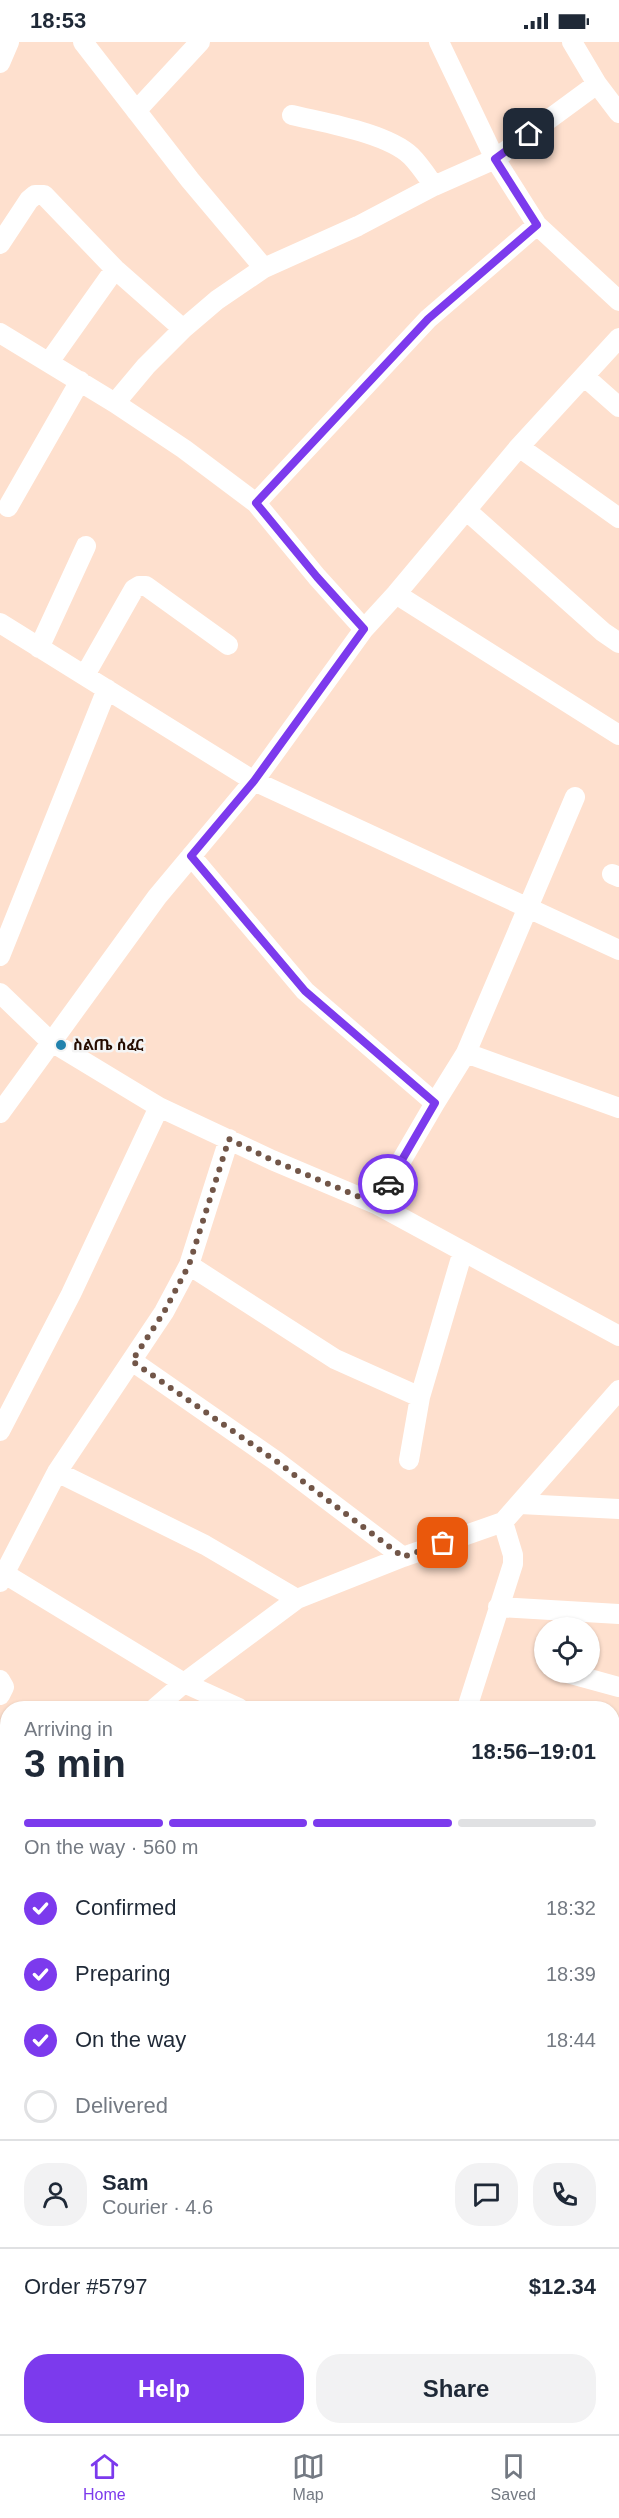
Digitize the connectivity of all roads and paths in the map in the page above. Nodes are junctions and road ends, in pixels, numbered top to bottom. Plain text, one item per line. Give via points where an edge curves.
1 (9, 42) edge
2 (83, 42) edge
3 (200, 42) edge
4 (439, 42) edge
5 (572, 42) edge
6 (0, 63) edge
7 (597, 84) junction
8 (136, 111) junction
9 (619, 113) edge
10 (292, 115) dead end
11 (495, 159) junction
12 (434, 186) junction
13 (537, 225) junction
14 (0, 244) edge
15 (264, 268) junction
16 (115, 269) junction
17 (619, 301) edge
18 (183, 329) junction
19 (0, 333) edge
20 (619, 338) edge
21 (49, 362) junction
22 (585, 377) junction
23 (80, 381) junction
24 (115, 403) junction
25 (619, 407) edge
26 (519, 447) junction
27 (256, 503) junction
28 (8, 507) dead end
29 (466, 510) junction
30 (619, 518) edge
31 (86, 546) dead end
32 (396, 594) junction
33 (0, 622) edge
34 (364, 629) junction
35 (619, 643) edge
36 (228, 645) dead end
37 (39, 648) junction
38 (86, 675) junction
39 (107, 689) junction
40 (619, 735) edge
41 (254, 781) junction
42 (575, 797) dead end
43 (191, 856) junction
44 (527, 908) junction
45 (619, 950) edge
46 (0, 956) edge
47 (0, 993) edge
48 (50, 1041) junction
49 (466, 1053) junction
50 (435, 1103) junction
51 (159, 1107) junction
52 (619, 1108) edge
53 (0, 1113) edge
54 (229, 1139) junction
55 (376, 1204) junction
56 (463, 1251) junction
57 (189, 1265) junction
58 (619, 1336) edge
59 (132, 1361) junction
60 (619, 1390) edge
61 (420, 1397) junction
62 (0, 1431) edge
63 (409, 1460) dead end
64 (57, 1472) junction
65 (520, 1504) junction
66 (619, 1509) edge
67 (503, 1522) junction
68 (403, 1557) junction
69 (2, 1578) edge
70 (297, 1599) junction
71 (498, 1607) junction
72 (619, 1614) edge
73 (0, 1680) edge
74 (600, 1682) edge
75 (184, 1683) junction
76 (619, 1687) edge
77 (0, 1695) edge
78 (163, 1701) edge
79 (224, 1701) edge
80 (468, 1701) edge

1 - 6 street
2 - 8 street
3 - 8 street
4 - 11 street
5 - 7 street
7 - 9 street
7 - 11 street
8 - 15 street
10 - 12 street via 367,133 391,144 410,155
11 - 12 street
11 - 13 street
12 - 15 street via 358,226
13 - 17 street
13 - 27 street via 428,319
14 - 16 street via 29,200 40,194 50,199
15 - 18 street
16 - 18 street
16 - 21 street
18 - 24 street
19 - 21 street
20 - 22 street
21 - 23 street
22 - 25 street
22 - 26 street
23 - 24 street
23 - 28 street
24 - 27 street
26 - 29 street
26 - 30 street
27 - 34 street
29 - 32 street
29 - 35 street
31 - 37 street
32 - 34 street
32 - 40 street
33 - 37 street
34 - 41 street
36 - 38 street via 146,586 139,585
37 - 38 street
38 - 39 street
39 - 41 street
39 - 46 street
41 - 43 street
41 - 44 street
42 - 44 street
43 - 48 street
43 - 50 street via 305,991
44 - 45 street
44 - 49 street
47 - 48 street
48 - 51 street
48 - 53 street
49 - 50 street
49 - 52 street
50 - 55 street
51 - 54 street
51 - 62 street via 71,1294
54 - 55 street
54 - 57 street
55 - 56 street
56 - 58 street
56 - 61 street
57 - 59 street
57 - 61 street via 335,1359
59 - 64 street
59 - 68 street via 276,1461
60 - 65 street
61 - 63 street
64 - 69 street
64 - 70 street via 205,1545
65 - 66 street
65 - 67 street
67 - 68 street
67 - 71 street via 513,1564
68 - 70 street
69 - 75 street via 102,1631
70 - 75 street
71 - 72 street
71 - 80 street
73 - 77 street via 4,1687
74 - 76 street
75 - 78 street
75 - 79 street

